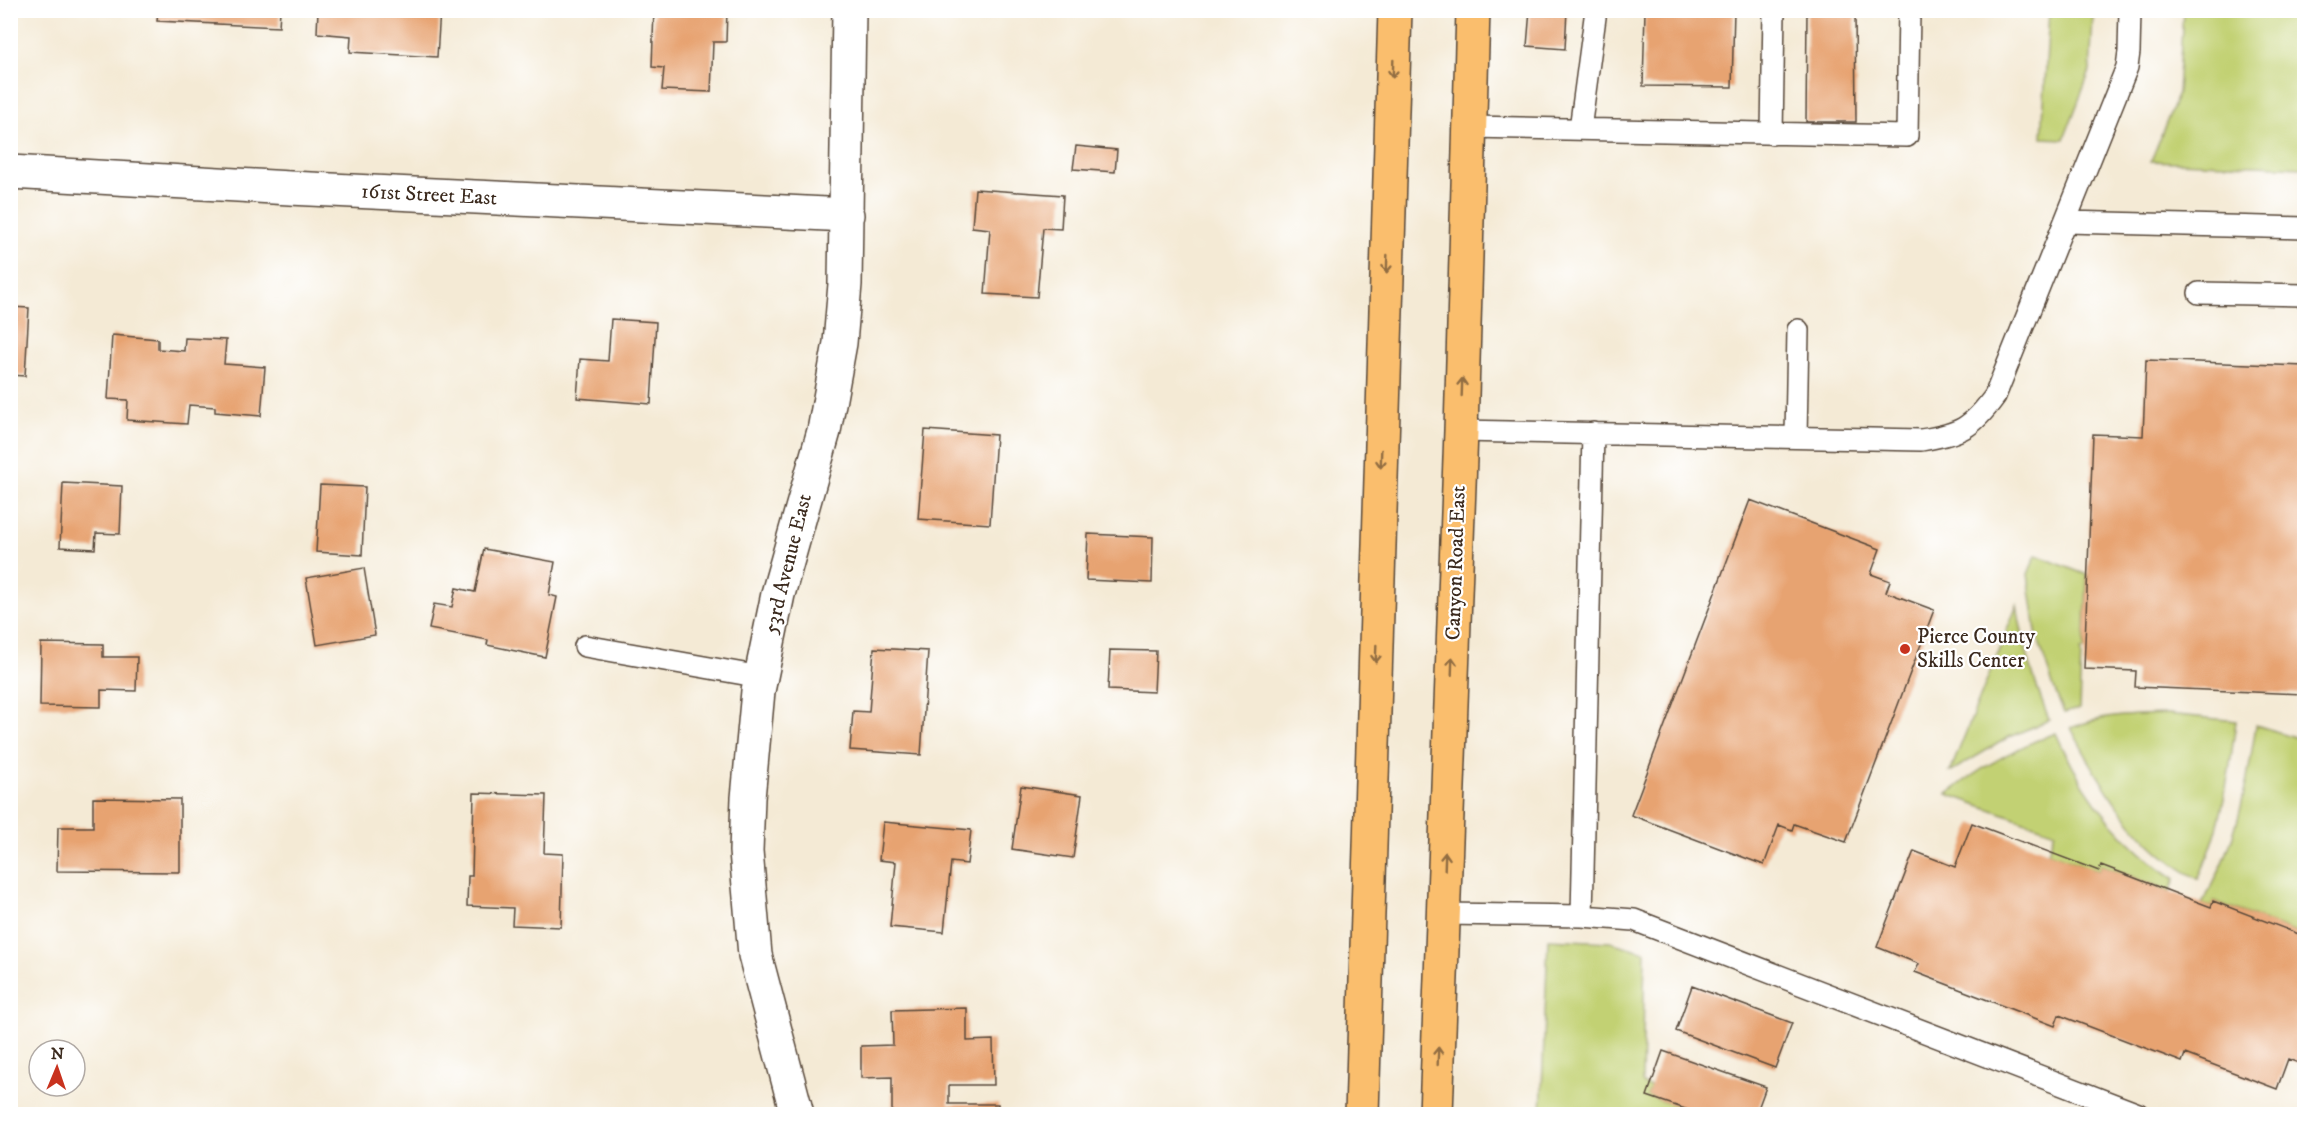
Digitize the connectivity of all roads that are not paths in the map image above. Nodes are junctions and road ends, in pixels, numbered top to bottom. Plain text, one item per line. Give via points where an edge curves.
1 (849, 10) edge
2 (1395, 10) edge
3 (1473, 10) edge
4 (1596, 10) edge
5 (1773, 10) edge
6 (1908, 10) edge
7 (2130, 10) edge
8 (1470, 127) junction
9 (1580, 129) junction
10 (1772, 134) junction
11 (10, 172) edge
12 (847, 215) junction
13 (2066, 222) junction
14 (2304, 228) edge
15 (2199, 293) dead end
16 (2304, 295) edge
17 (1798, 330) dead end
18 (1461, 431) junction
19 (1593, 433) junction
20 (1796, 437) junction
21 (585, 646) dead end
22 (761, 677) junction
23 (1443, 914) junction
24 (1582, 916) junction
25 (797, 1114) edge
26 (1362, 1114) edge
27 (1436, 1114) edge
28 (2138, 1114) edge

1 - 12 street, 53rd Avenue East
2 -> 26 main road
3 - 8 main road, Canyon Road East
4 - 9 lane
5 - 10 lane
6 - 10 lane via 1907,136
7 - 13 lane via 2127,67
8 - 9 lane
18 -> 8 main road, Canyon Road East
9 - 10 lane
11 - 12 street, 161st Street East
12 - 22 street, 53rd Avenue East via 840,343 824,431 778,594
13 - 14 lane
13 - 20 lane via 1995,396 1978,419 1945,436 1921,440
15 - 16 lane
17 - 20 lane
18 - 19 lane
23 -> 18 main road, Canyon Road East
19 - 20 lane
19 - 24 lane
21 - 22 lane
22 - 25 street, 53rd Avenue East via 746,851 755,955
23 - 24 lane
27 -> 23 main road, Canyon Road East
24 - 28 lane via 1634,920

